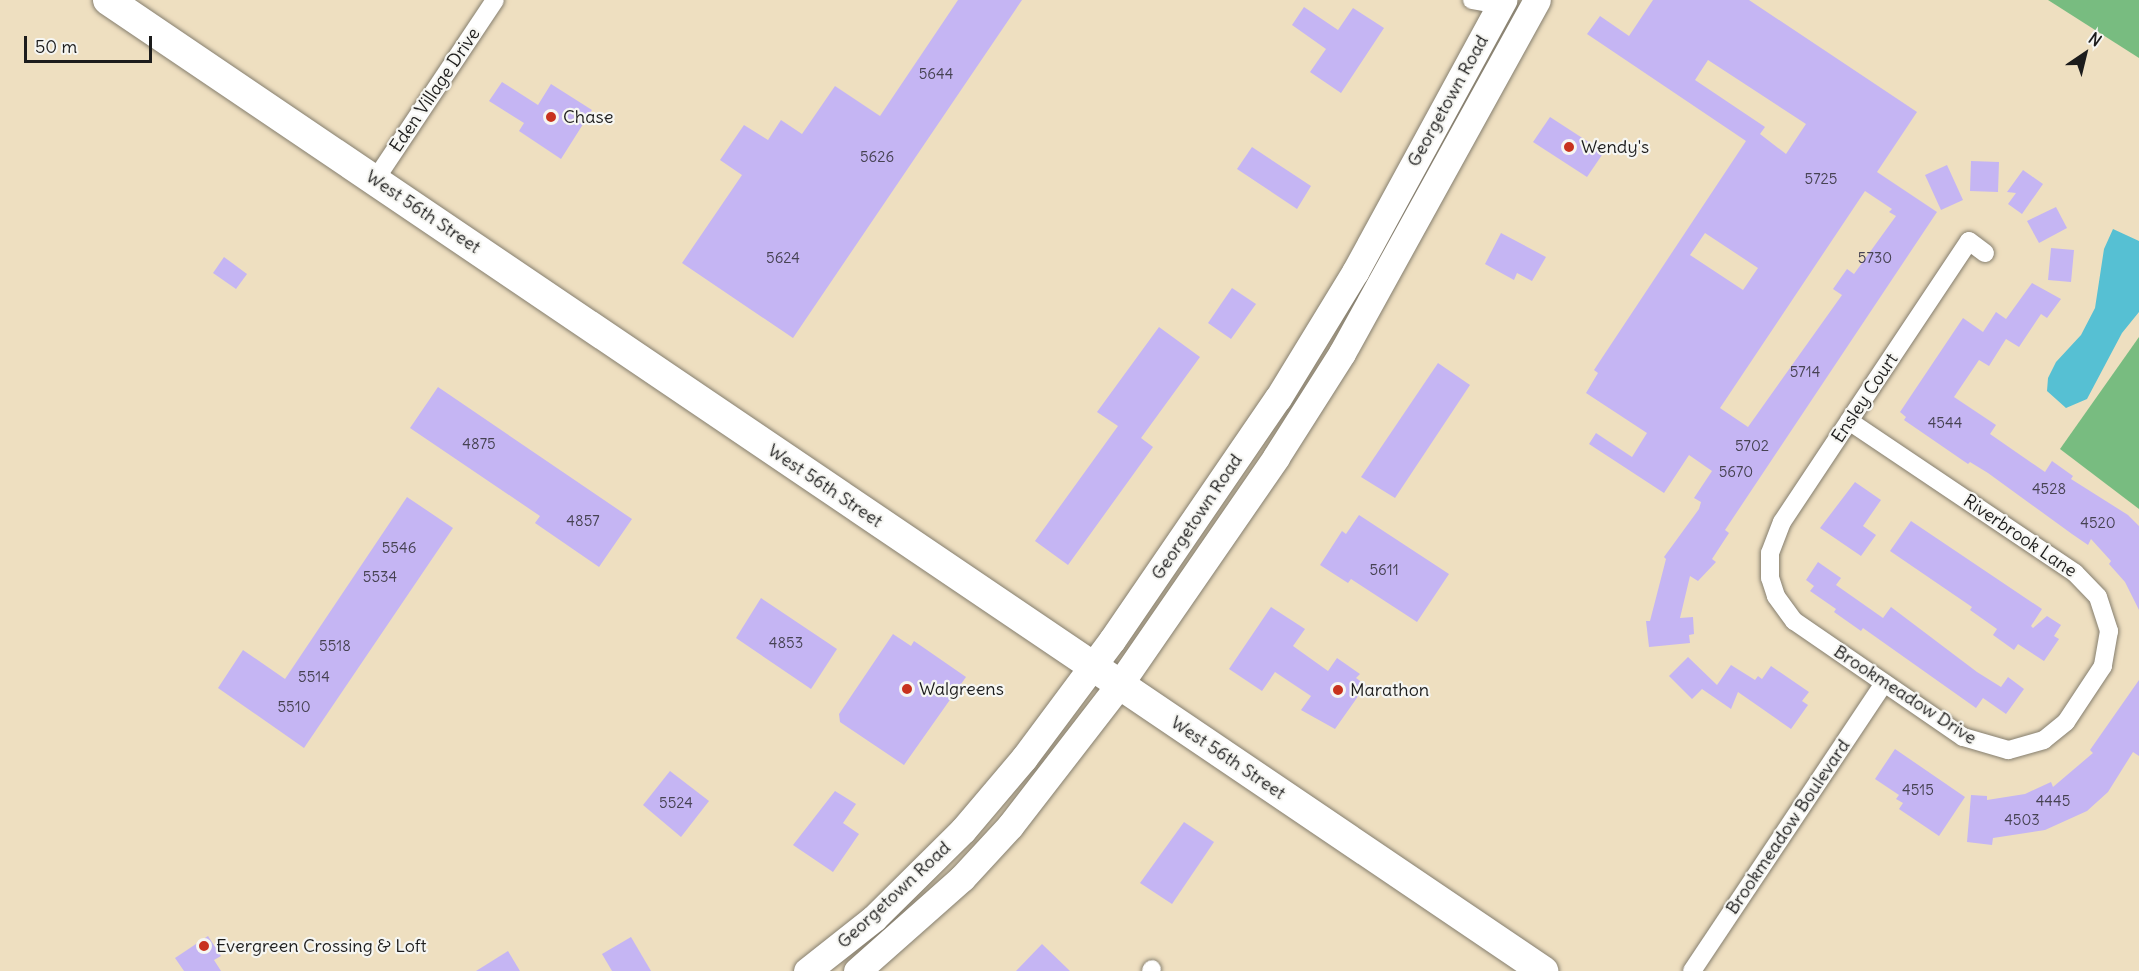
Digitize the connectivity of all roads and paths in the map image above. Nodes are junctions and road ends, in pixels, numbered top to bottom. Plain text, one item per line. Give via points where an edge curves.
1 (108, 0) edge
2 (495, 0) edge
3 (1472, 0) edge
4 (1501, 2) edge
5 (1531, 11) edge
6 (375, 180) junction
7 (1985, 253) dead end
8 (1849, 422) junction
9 (1770, 578) joint
10 (1092, 667) junction
11 (1884, 683) junction
12 (1119, 685) junction
13 (2085, 694) joint
14 (807, 971) edge
15 (858, 971) edge
16 (1543, 971) edge
17 (1692, 971) edge

1 - 6 main road, West 56th Street
2 - 6 street, Eden Village Drive
3 - 4 street
4 - 5 street
4 - 10 main road, Georgetown Road via 1355,272 1278,398
5 - 12 main road, Georgetown Road via 1336,363 1276,458
6 - 10 main road, West 56th Street
7 - 8 street, Ensley Court via 1969,241
8 - 9 street, Ensley Court via 1778,530 1770,553
8 - 13 street, Riverbrook Lane via 2090,585 2103,607 2109,639 2103,666
9 - 11 street, Brookmeadow Drive via 1776,596 1794,621
10 - 12 main road, West 56th Street
10 - 14 main road, Georgetown Road via 1018,766 963,830 874,918
11 - 13 street, Brookmeadow Drive via 1972,742 2008,750 2039,743 2054,733
11 - 17 street, Brookmeadow Boulevard
12 - 15 main road, Georgetown Road via 1010,826 954,885
12 - 16 main road, West 56th Street

